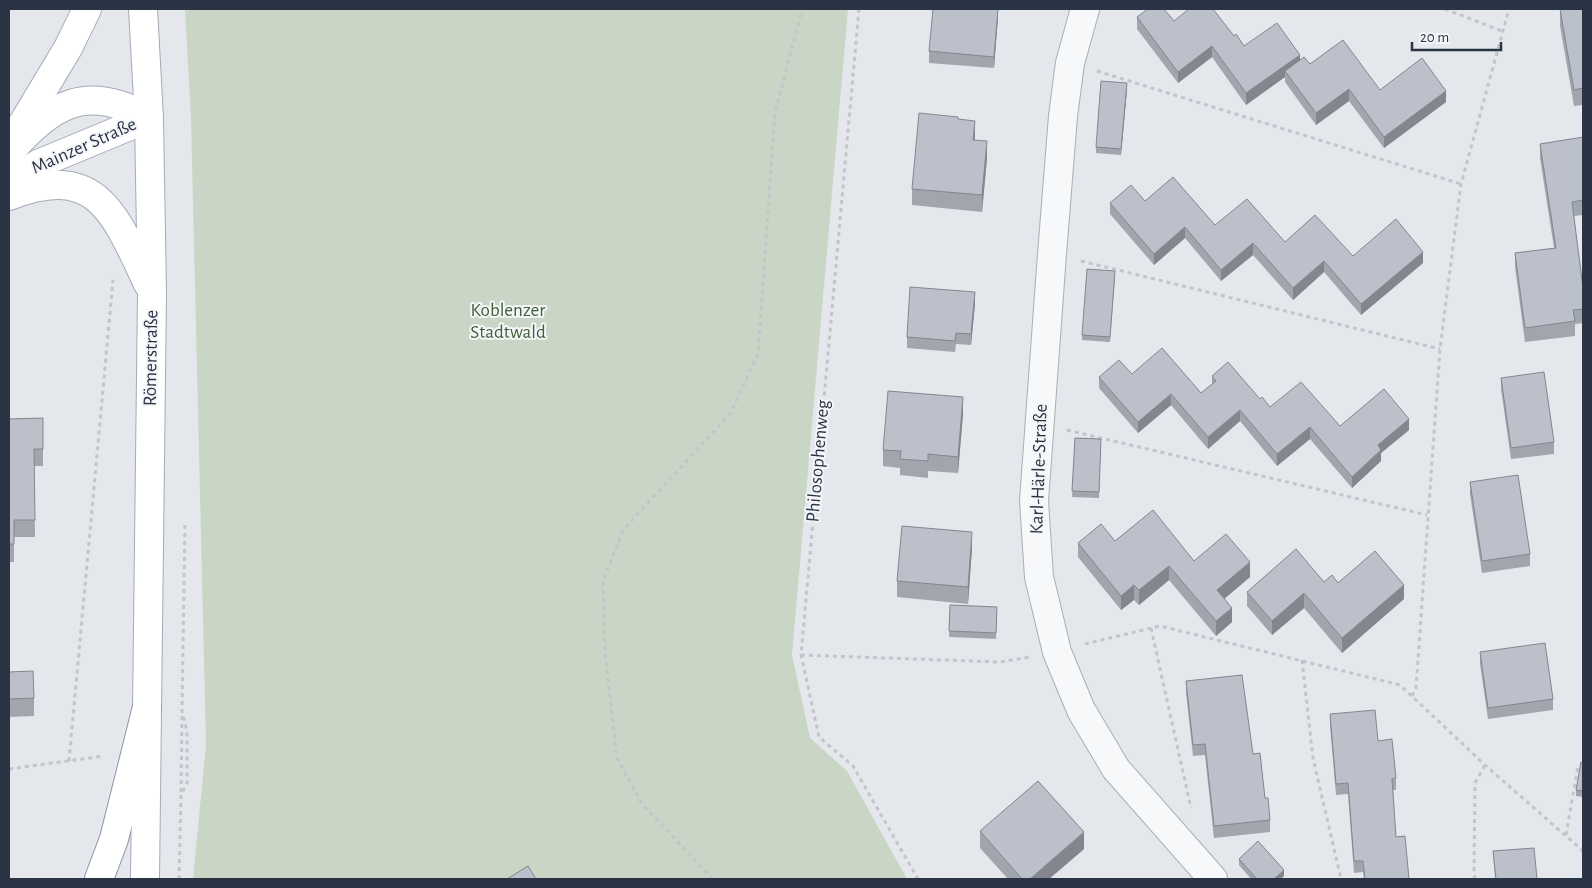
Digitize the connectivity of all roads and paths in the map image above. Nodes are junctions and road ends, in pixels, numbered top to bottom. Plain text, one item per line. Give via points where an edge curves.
1 (87, 9) edge
2 (143, 9) edge
3 (802, 9) edge
4 (859, 9) edge
5 (1085, 9) edge
6 (1445, 9) edge
7 (1509, 9) edge
8 (1502, 31) junction
9 (1070, 63) junction
10 (149, 118) junction
11 (10, 152) edge
12 (9, 183) edge
13 (1461, 184) junction
14 (9, 196) edge
15 (1052, 254) junction
16 (114, 274) dead end
17 (152, 293) junction
18 (1440, 349) junction
19 (1039, 424) junction
20 (1426, 515) junction
21 (185, 523) dead end
22 (1151, 628) junction
23 (1057, 652) junction
24 (801, 655) junction
25 (1302, 660) junction
26 (1412, 696) junction
27 (147, 707) junction
28 (104, 756) dead end
29 (69, 761) junction
30 (1583, 763) edge
31 (1485, 765) junction
32 (9, 769) edge
33 (1192, 812) dead end
34 (1565, 836) junction
35 (1583, 851) edge
36 (100, 879) edge
37 (146, 879) edge
38 (179, 879) edge
39 (713, 879) edge
40 (918, 879) edge
41 (1213, 879) edge
42 (1341, 879) edge
43 (1476, 879) edge

1 - 11 main road via 61,61 26,115
2 - 10 main road, Römerstraße
3 - 39 path via 775,113 758,354 730,414 623,530 603,581 606,652 617,758 642,804
4 - 24 path, Philosophenweg
5 - 9 street, Karl-Härle-Straße
6 - 8 path
7 - 8 path
8 - 13 path
9 - 13 path
9 - 15 street, Karl-Härle-Straße
10 - 11 main road, Mainzer Straße via 108,100 79,101 46,117
10 - 12 main road, Mainzer Straße via 38,164
10 - 17 main road, Römerstraße
13 - 18 path
14 - 17 main road via 43,184 61,184 99,199 116,222
15 - 18 path
15 - 19 street, Karl-Härle-Straße
16 - 29 path
17 - 27 main road, Römerstraße
18 - 20 path
19 - 20 path
19 - 23 street, Karl-Härle-Straße via 1034,501 1039,577
20 - 26 path via 1416,688
21 - 38 path via 182,711 187,731 187,782 181,795
22 - 23 path
22 - 25 path via 1160,626
22 - 33 path
23 - 24 path via 1000,662
23 - 41 street, Karl-Härle-Straße via 1081,710 1116,769
24 - 40 path, Philosophenweg via 819,737 853,766
25 - 26 path via 1400,685
25 - 42 path via 1313,758
26 - 31 path
27 - 36 main road via 114,839
27 - 37 main road
28 - 29 path
29 - 32 path
30 - 34 path via 1578,766
31 - 34 path
31 - 43 path via 1475,782
34 - 35 path

